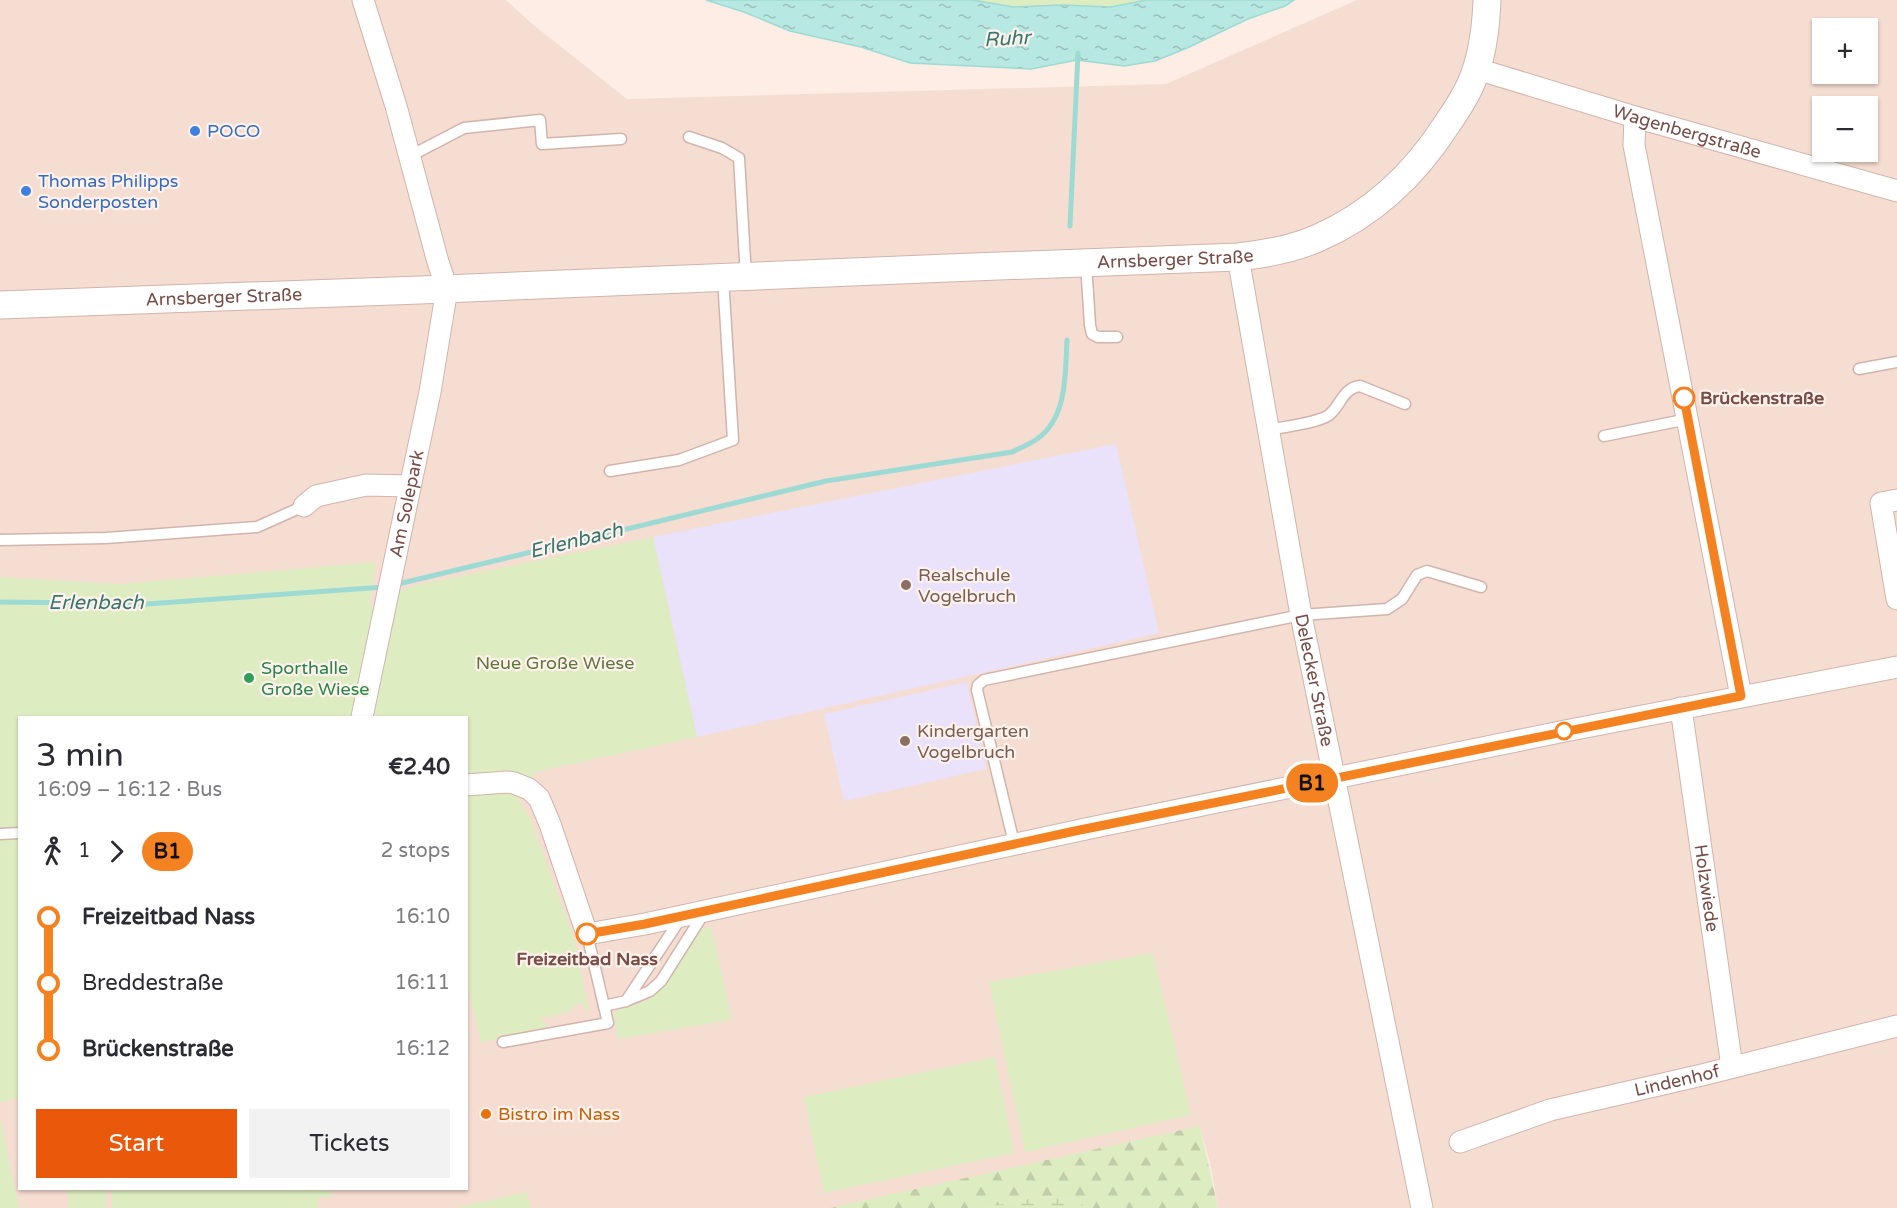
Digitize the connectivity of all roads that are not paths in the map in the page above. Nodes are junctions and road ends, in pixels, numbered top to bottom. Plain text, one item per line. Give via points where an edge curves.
1 (363, 0) edge
2 (1487, 0) edge
3 (1477, 69) junction
4 (1635, 117) junction
5 (689, 137) dead end
6 (621, 139) dead end
7 (410, 156) junction
8 (1897, 191) edge
9 (1238, 257) junction
10 (1086, 263) junction
11 (735, 278) junction
12 (447, 289) junction
13 (0, 305) edge
14 (1117, 337) dead end
15 (1897, 363) edge
16 (1859, 369) dead end
17 (1404, 404) dead end
18 (1688, 419) junction
19 (1268, 430) junction
20 (1604, 436) dead end
21 (610, 471) dead end
22 (410, 486) junction
23 (1897, 500) edge
24 (304, 506) joint
25 (0, 540) edge
26 (1481, 587) dead end
27 (1897, 599) edge
28 (1301, 615) junction
29 (1897, 667) edge
30 (1741, 696) junction
31 (1681, 708) junction
32 (362, 716) edge
33 (1334, 779) junction
34 (468, 785) edge
35 (18, 833) edge
36 (0, 834) edge
37 (1014, 843) junction
38 (706, 910) junction
39 (683, 915) junction
40 (587, 934) junction
41 (626, 1001) junction
42 (604, 1006) junction
43 (1897, 1026) edge
44 (502, 1042) dead end
45 (1732, 1067) junction
46 (1460, 1142) dead end
47 (1422, 1208) edge

1 - 7 street
2 - 3 street, Arnsberger Straße
3 - 4 street, Wagenbergstraße
3 - 9 street, Arnsberger Straße via 1458,108 1420,162 1372,208 1317,239
4 - 8 street, Wagenbergstraße
4 - 18 street via 1634,145
5 - 11 lane via 739,158
6 - 7 lane via 542,144 540,120 464,128
7 - 12 street
9 - 10 street, Arnsberger Straße
9 - 19 street, Delecker Straße
10 - 11 street, Arnsberger Straße
10 - 14 lane via 1092,334 1098,338
11 - 12 street, Arnsberger Straße
11 - 21 lane via 733,440 679,460
12 - 13 street, Arnsberger Straße
12 - 22 street, Am Solepark
15 - 16 lane
17 - 19 lane via 1355,386 1323,418
18 - 20 lane
18 - 30 street
19 - 28 street, Delecker Straße
22 - 24 street via 366,485 316,496
22 - 32 street, Am Solepark
23 - 27 street via 1881,504
24 - 25 lane via 257,526 106,538
26 - 28 lane via 1427,571 1417,574 1402,599 1387,609
28 - 33 street, Delecker Straße
28 - 37 lane via 980,682 977,690
29 - 30 street
30 - 31 street
31 - 33 street
31 - 45 street, Holzwiede
33 - 37 street
33 - 47 street, Delecker Straße
34 - 40 street via 514,783 539,798
35 - 36 lane
37 - 38 street
38 - 39 street
38 - 41 lane via 661,981 650,991
39 - 40 street
39 - 41 lane
40 - 42 lane
41 - 42 lane
42 - 44 lane via 608,1023
43 - 45 street, Lindenhof
45 - 46 street, Lindenhof via 1550,1110

